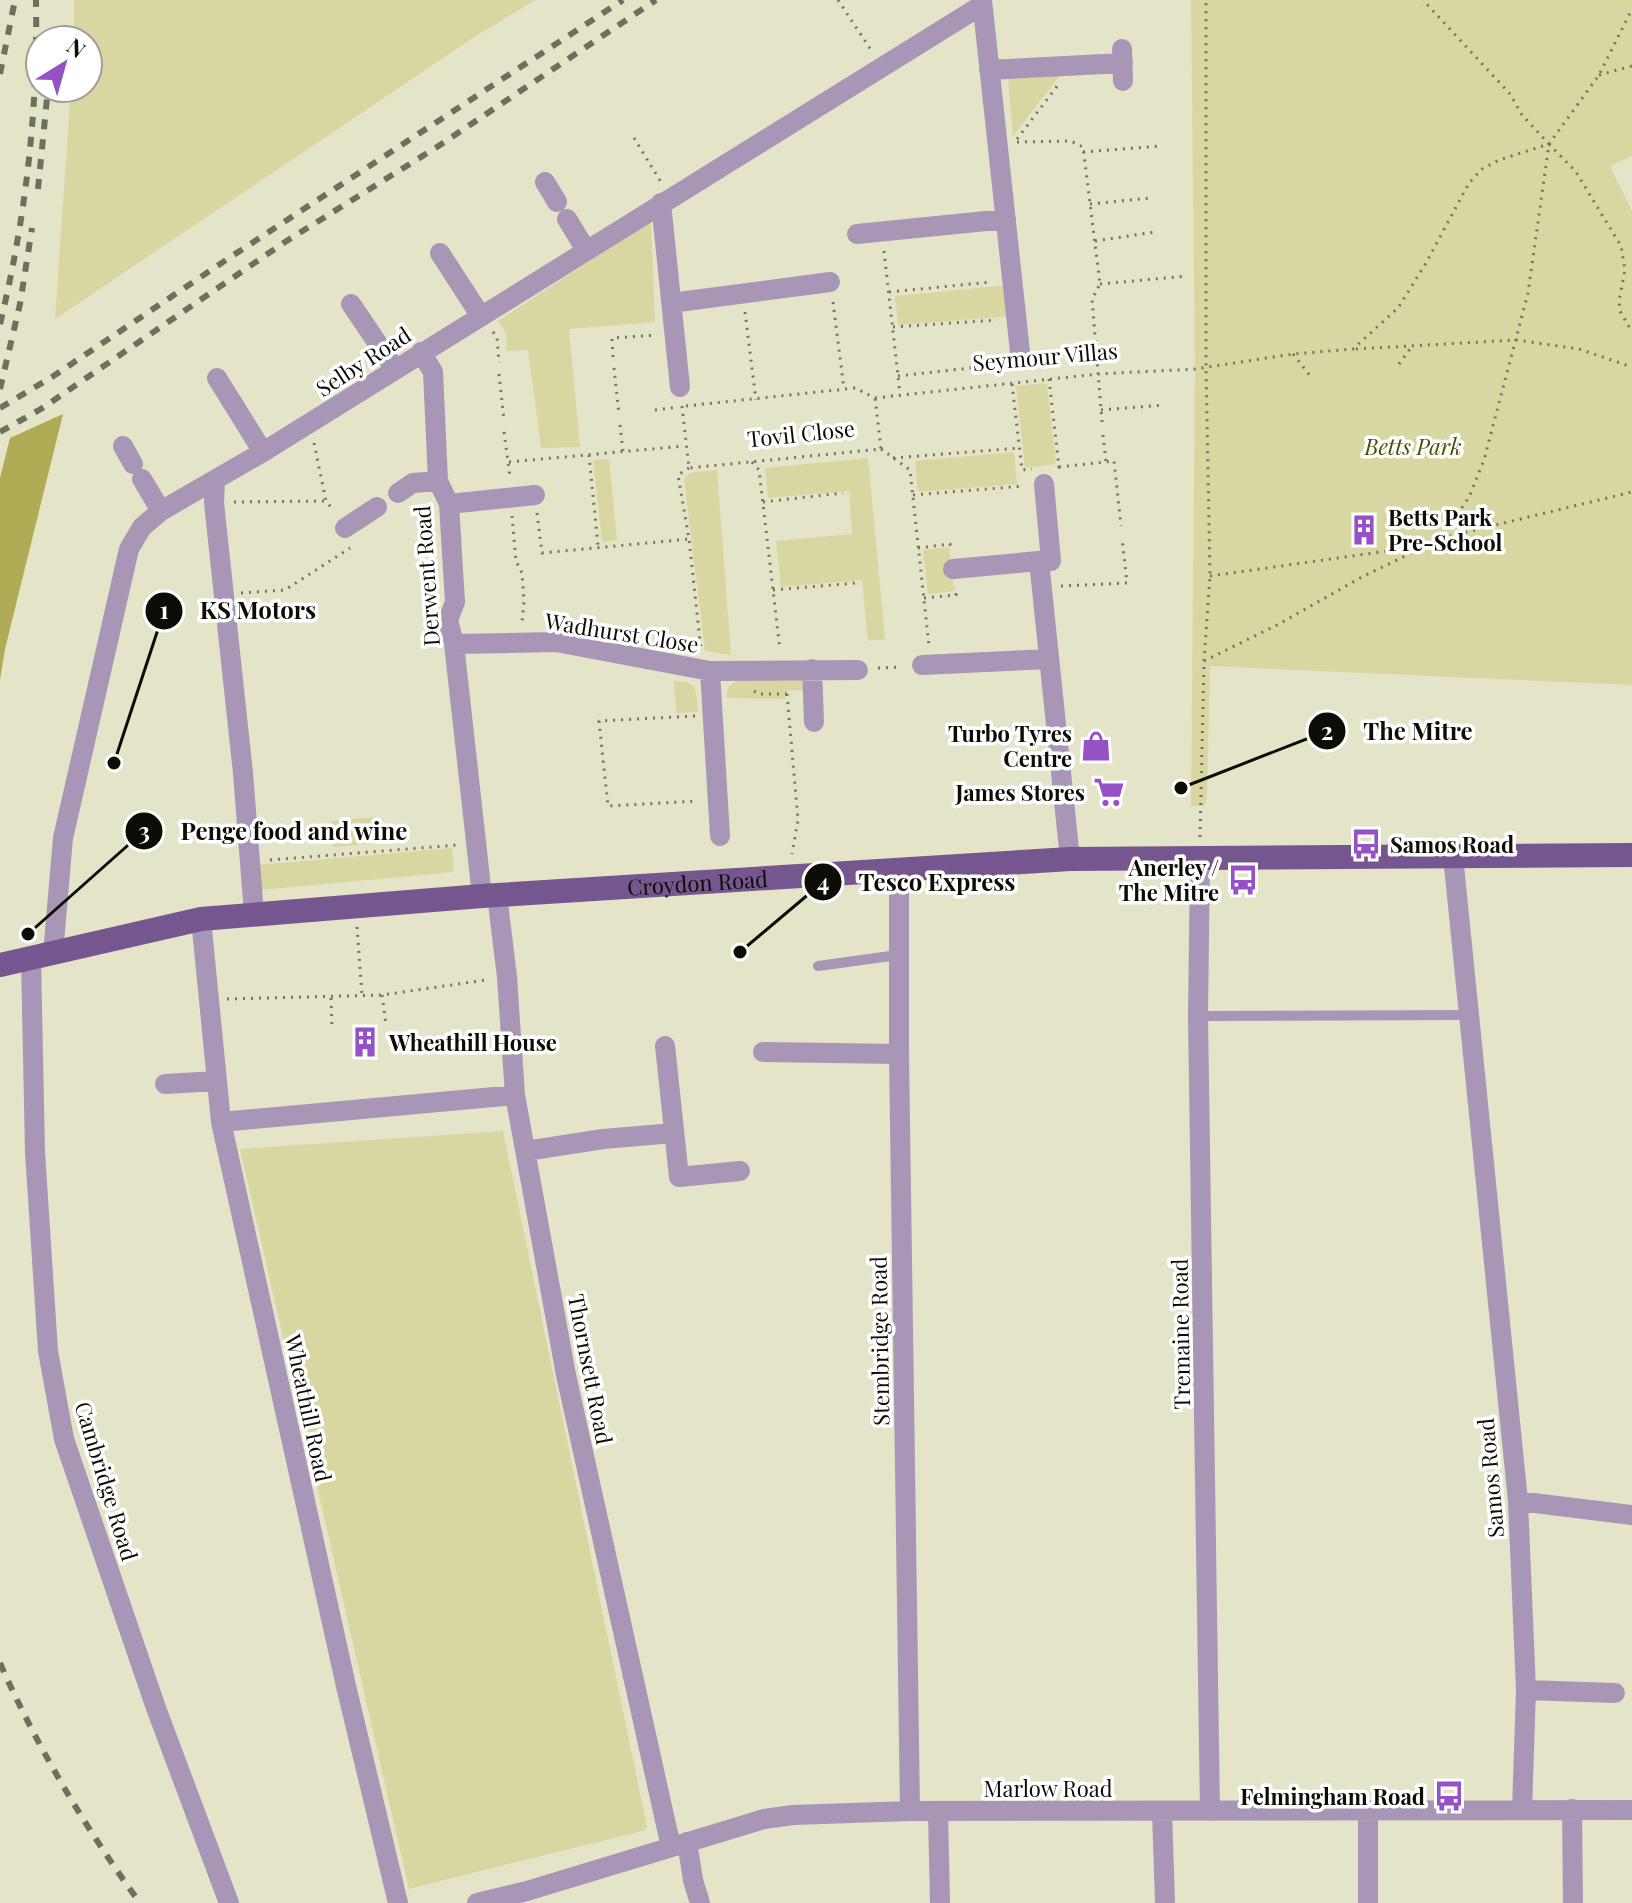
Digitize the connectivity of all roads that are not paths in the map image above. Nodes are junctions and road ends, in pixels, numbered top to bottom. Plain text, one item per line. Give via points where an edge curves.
1 (982, 2) edge
2 (1123, 64) dead end
3 (989, 70) junction
4 (545, 182) dead end
5 (666, 200) junction
6 (1006, 219) junction
7 (857, 234) dead end
8 (586, 250) junction
9 (440, 253) dead end
10 (830, 282) road end
11 (671, 303) junction
12 (351, 304) dead end
13 (480, 315) junction
14 (421, 352) junction
15 (1013, 358) road end
16 (395, 369) junction
17 (217, 378) dead end
18 (681, 397) road end
19 (123, 446) dead end
20 (263, 452) junction
21 (1046, 474) road end
22 (438, 481) junction
23 (214, 492) junction
24 (398, 493) dead end
25 (535, 495) road end
26 (449, 504) junction
27 (377, 507) dead end
28 (161, 511) junction
29 (345, 528) road end
30 (1039, 561) junction
31 (953, 569) dead end
32 (454, 644) junction
33 (1049, 659) junction
34 (926, 665) road end
35 (812, 669) junction
36 (706, 670) junction
37 (858, 670) road end
38 (814, 722) dead end
39 (720, 836) dead end
40 (1632, 855) edge
41 (1453, 856) junction
42 (1200, 857) junction
43 (1070, 859) junction
44 (899, 870) junction
45 (490, 895) junction
46 (254, 914) junction
47 (201, 919) junction
48 (898, 955) junction
49 (42, 956) junction
50 (0, 965) edge
51 (818, 966) dead end
52 (1470, 1015) junction
53 (1198, 1016) junction
54 (665, 1046) dead end
55 (763, 1052) dead end
56 (899, 1054) junction
57 (217, 1081) junction
58 (165, 1084) dead end
59 (515, 1095) junction
60 (221, 1122) junction
61 (674, 1133) junction
62 (526, 1151) junction
63 (740, 1171) dead end
64 (1518, 1501) junction
65 (1632, 1515) edge
66 (1526, 1690) junction
67 (1615, 1693) dead end
68 (1572, 1809) junction
69 (1522, 1810) junction
70 (1632, 1810) edge
71 (910, 1811) junction
72 (1162, 1811) junction
73 (1210, 1811) junction
74 (1368, 1811) junction
75 (938, 1812) junction
76 (679, 1845) junction
77 (229, 1903) edge
78 (398, 1903) edge
79 (477, 1903) edge
80 (700, 1903) edge
81 (940, 1903) edge
82 (1165, 1903) edge
83 (1368, 1903) edge
84 (1573, 1903) edge

1 - 3 street, Seymour Villas
1 - 5 street, Selby Road
2 - 3 street
3 - 6 street, Seymour Villas
4 - 8 street
5 - 8 street, Selby Road
5 - 11 street
6 - 7 street
6 - 15 street, Seymour Villas via 1017,318
8 - 13 street, Selby Road
9 - 13 street
10 - 11 street
11 - 18 street
12 - 16 street
13 - 14 street, Selby Road
14 - 16 street, Selby Road
14 - 22 street, Derwent Road via 433,372
16 - 20 street, Selby Road
17 - 20 street
19 - 28 street
20 - 23 street, Selby Road
21 - 30 street via 1051,561
22 - 24 street via 413,483
22 - 26 street, Derwent Road
23 - 28 street, Selby Road
23 - 46 street
25 - 26 street
26 - 32 street, Derwent Road via 455,602 448,620
27 - 29 street
28 - 49 street, Selby Road via 142,527 129,549 63,838
30 - 31 street
30 - 33 street
32 - 36 street, Wadhurst Close via 556,642
32 - 45 street, Derwent Road via 476,843
33 - 34 street
33 - 43 street
35 - 36 street, Wadhurst Close
35 - 37 street, Wadhurst Close
35 - 38 street
36 - 39 street
40 - 41 main road, Croydon Road
41 - 42 main road, Croydon Road
41 - 52 street, Samos Road
42 - 43 main road, Croydon Road
42 - 53 street, Tremaine Road
43 - 44 main road, Croydon Road
44 - 45 main road, Croydon Road
44 - 48 street, Stembridge Road
45 - 46 main road, Croydon Road
45 - 59 street, Thornsett Road via 507,977
46 - 47 main road, Croydon Road
47 - 49 main road, Croydon Road
47 - 57 street, Wheathill Road
48 - 51 lane
48 - 56 street, Stembridge Road
49 - 50 main road, Croydon Road
49 - 77 street, Cambridge Road via 35,1152 48,1351 64,1439
52 - 53 lane
52 - 64 street, Samos Road
53 - 73 street, Tremaine Road
54 - 61 street
55 - 56 street
56 - 71 street, Stembridge Road
57 - 58 street
57 - 60 street, Wheathill Road
59 - 60 street
59 - 62 street, Thornsett Road
60 - 78 street, Wheathill Road
61 - 62 street
61 - 63 street via 679,1177
62 - 76 street, Thornsett Road via 566,1375
64 - 65 street
64 - 66 street, Samos Road
66 - 67 street
66 - 69 street, Samos Road
68 - 69 street, Marlow Road
68 - 70 street, Marlow Road
68 - 84 street
69 - 74 street, Marlow Road
71 - 75 street, Marlow Road
71 - 76 street, Marlow Road via 764,1819
72 - 73 street, Marlow Road
72 - 75 street, Marlow Road
72 - 82 street
73 - 74 street, Marlow Road
74 - 83 street
75 - 81 street
76 - 79 street, Marlow Road
76 - 80 street, Thornsett Road

